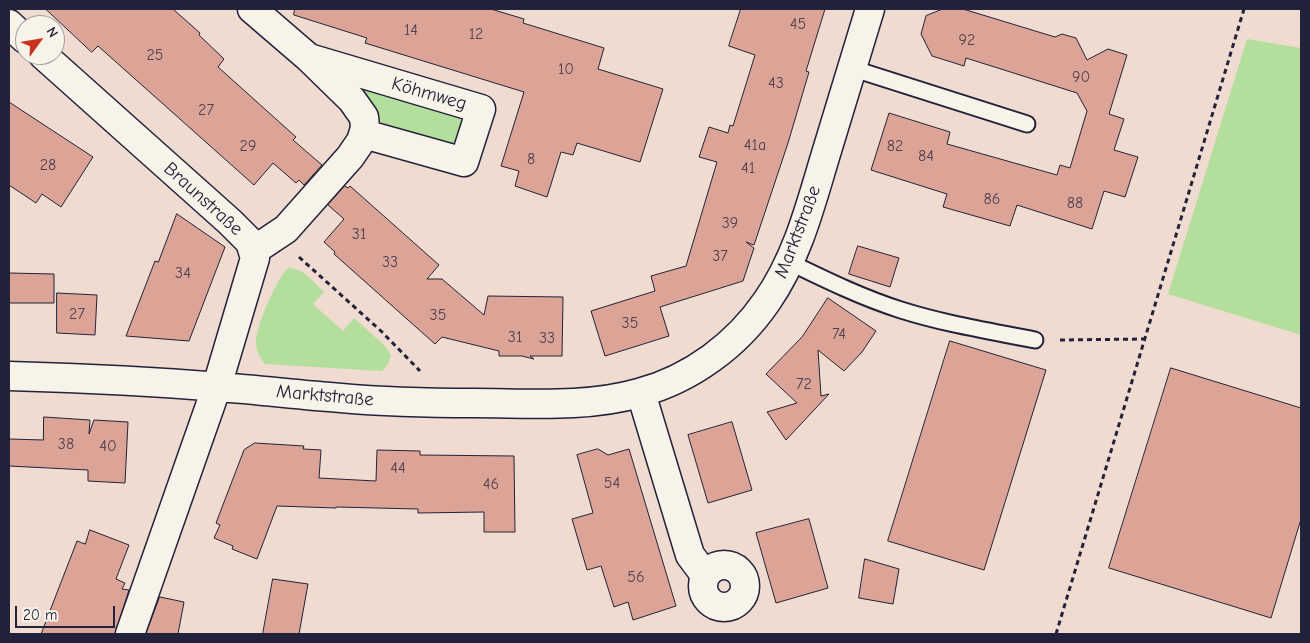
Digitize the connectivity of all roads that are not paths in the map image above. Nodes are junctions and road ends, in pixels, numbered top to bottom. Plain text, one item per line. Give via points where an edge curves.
1 (252, 9) edge
2 (870, 9) edge
3 (309, 58) junction
4 (54, 65) edge
5 (851, 68) junction
6 (1027, 124) dead end
7 (364, 134) junction
8 (253, 251) junction
9 (789, 262) junction
10 (1035, 340) road end
11 (9, 376) edge
12 (217, 386) junction
13 (641, 393) junction
14 (705, 576) dead end
15 (130, 634) edge

1 - 3 street, Köhmweg
2 - 5 street, Marktstraße
3 - 7 street, Köhmweg via 358,106 364,117
3 - 7 street, Köhmweg via 481,109 464,162
4 - 8 street, Braunstraße via 244,235
5 - 6 lane
5 - 9 street, Marktstraße via 809,210
7 - 8 street via 350,157 286,229
8 - 12 street, Braunstraße via 254,265
9 - 10 lane via 901,310 938,321
9 - 13 street, Marktstraße via 768,300 735,339 687,374
11 - 12 street, Marktstraße
12 - 13 street, Marktstraße via 342,398 452,403 552,404 598,401
12 - 15 street, Braunstraße
13 - 14 street via 690,555

